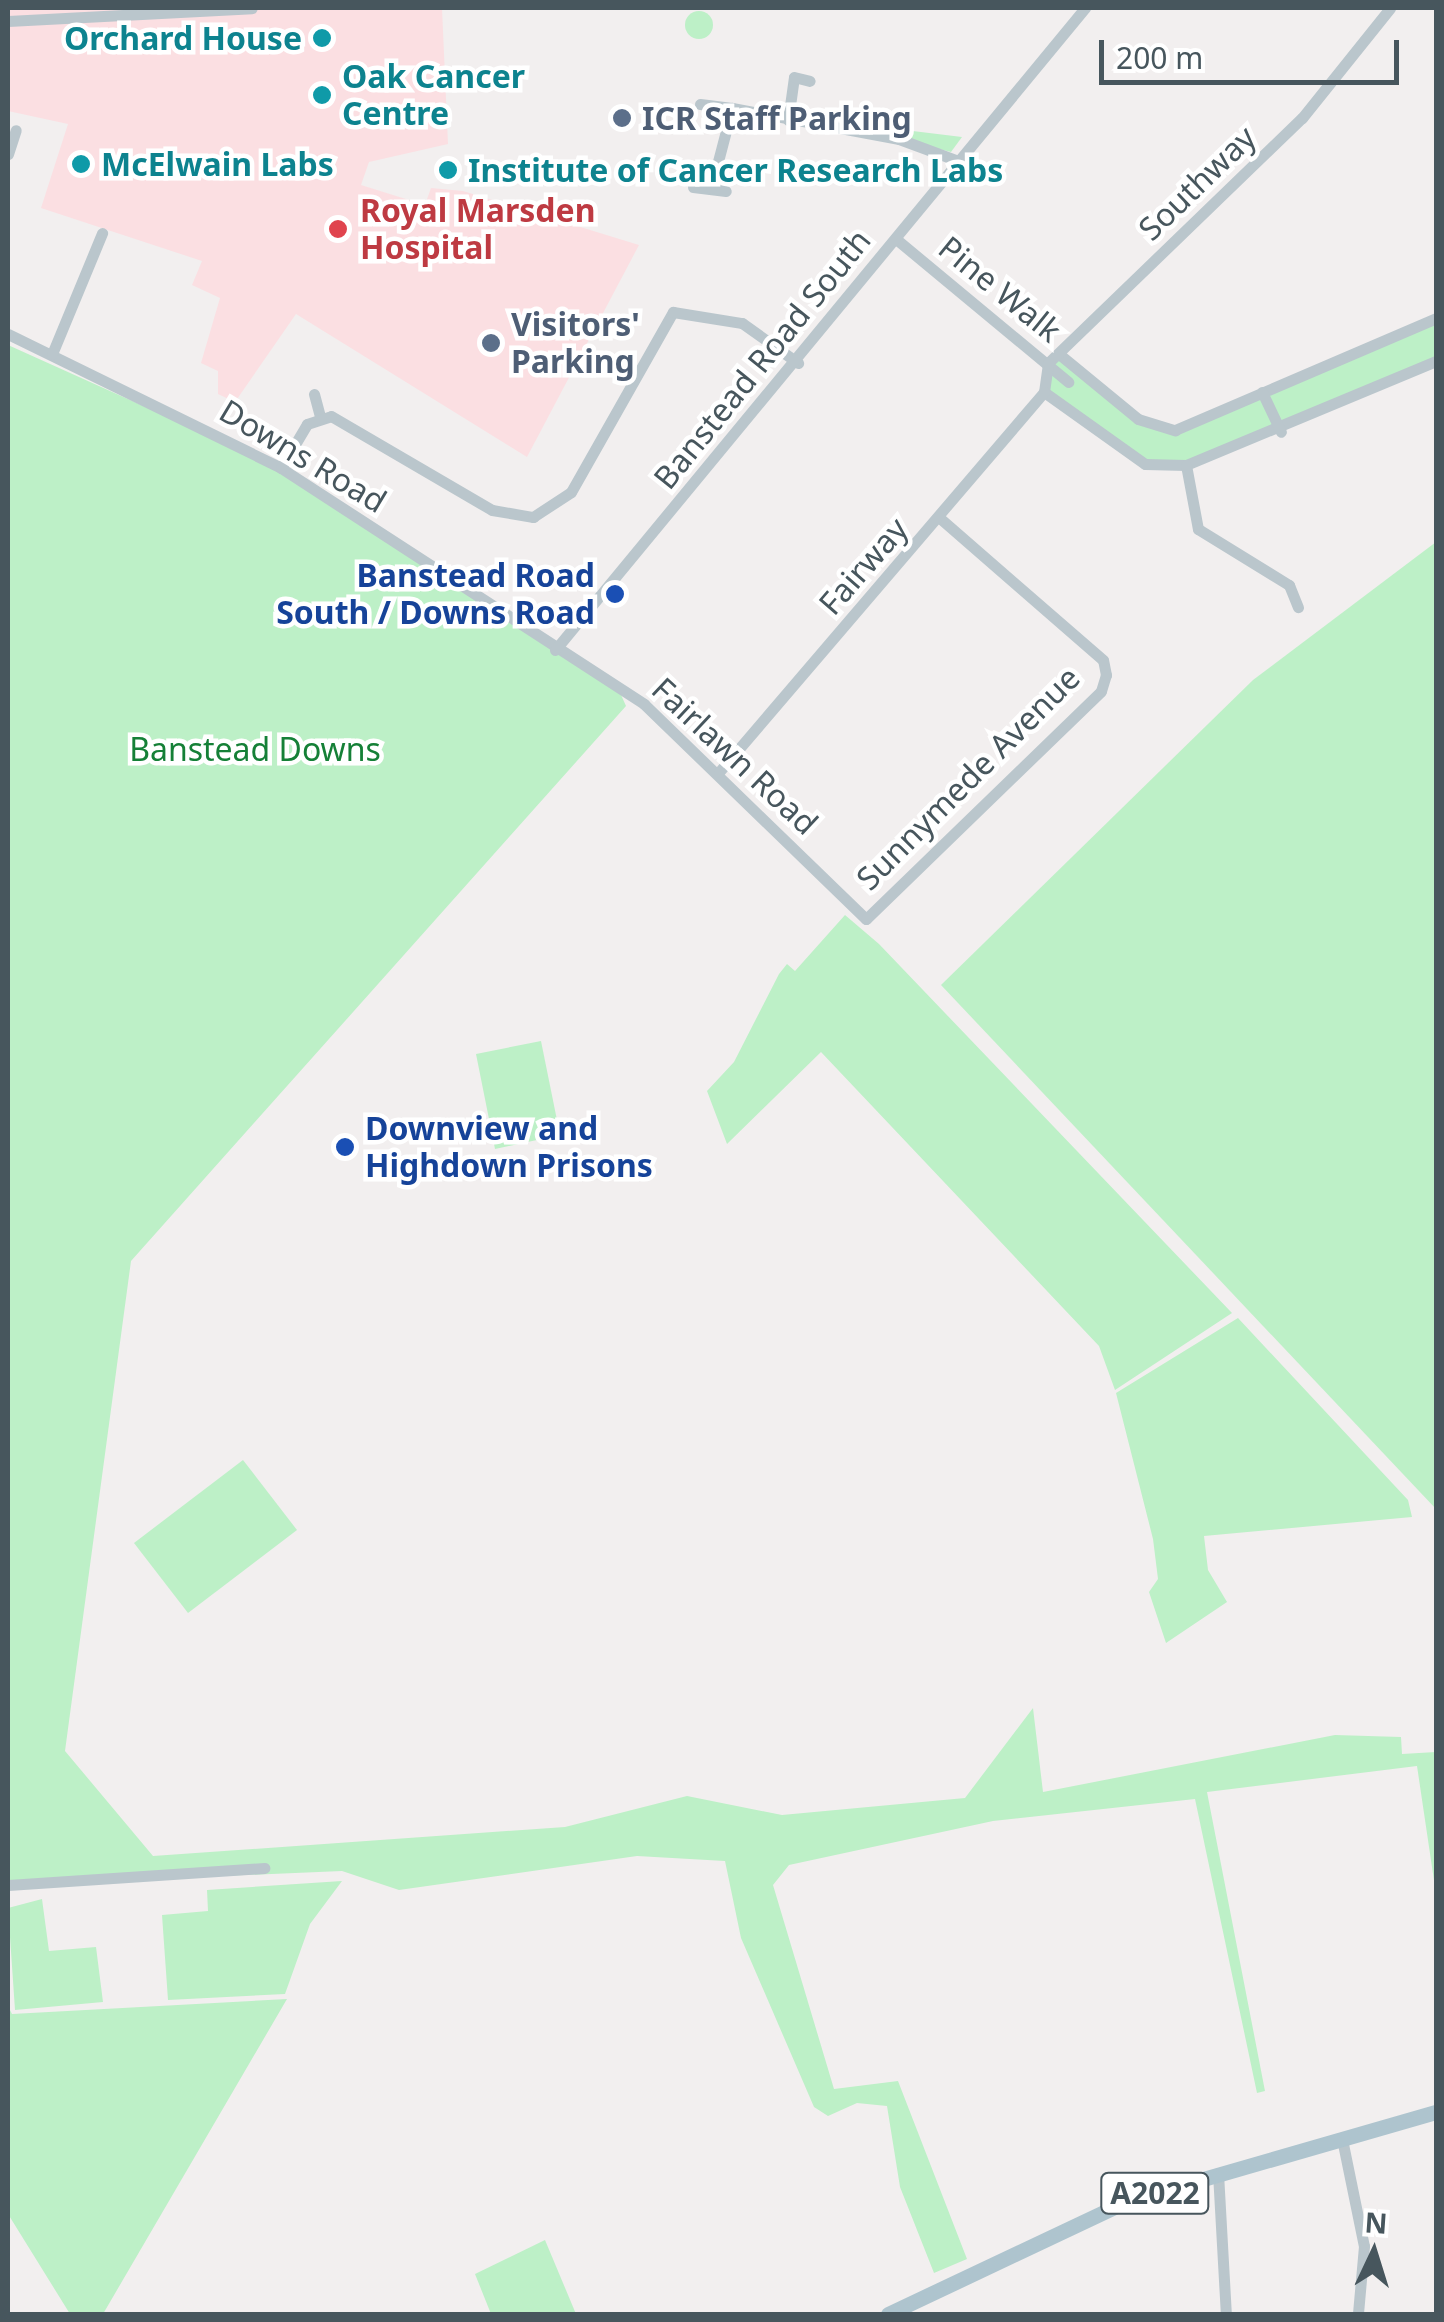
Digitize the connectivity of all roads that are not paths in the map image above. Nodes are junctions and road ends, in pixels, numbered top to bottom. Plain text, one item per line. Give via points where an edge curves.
1 (252, 8) edge
2 (1085, 8) edge
3 (1390, 8) edge
4 (8, 21) edge
5 (810, 80) dead end
6 (700, 104) dead end
7 (732, 108) junction
8 (788, 120) junction
9 (16, 130) dead end
10 (8, 154) edge
11 (958, 161) junction
12 (692, 187) dead end
13 (711, 188) junction
14 (726, 191) dead end
15 (102, 234) dead end
16 (896, 239) junction
17 (1436, 318) edge
18 (8, 334) edge
19 (52, 354) junction
20 (1059, 354) junction
21 (1436, 360) edge
22 (798, 362) junction
23 (1048, 362) junction
24 (1079, 370) junction
25 (1068, 382) junction
26 (1262, 392) junction
27 (314, 394) dead end
28 (1050, 396) junction
29 (320, 416) junction
30 (1281, 432) junction
31 (1186, 465) junction
32 (280, 468) junction
33 (941, 519) junction
34 (1298, 608) dead end
35 (555, 650) junction
36 (719, 772) junction
37 (866, 919) joint
38 (264, 1868) dead end
39 (8, 1885) edge
40 (1436, 2112) edge
41 (1342, 2139) junction
42 (1218, 2172) junction
43 (1358, 2313) edge
44 (888, 2314) edge
45 (1226, 2314) edge

1 - 4 street
2 - 11 street, Banstead Road South
3 - 20 street, Southway via 1302,118
5 - 8 street via 794,78
6 - 7 street
7 - 8 street
7 - 13 street
8 - 11 street via 919,143
9 - 10 street
11 - 16 street, Banstead Road South
12 - 13 street
13 - 14 street
15 - 19 street
16 - 22 street, Banstead Road South
16 - 23 street, Pine Walk
17 - 26 street, Pine Walk
18 - 19 street, Downs Road
19 - 32 street, Downs Road
20 - 23 street, Southway
20 - 24 street, Pine Walk
21 - 30 street
22 - 29 street via 742,322 673,312 571,492 524,518 492,510
22 - 35 street, Banstead Road South
23 - 25 street, Pine Walk
23 - 28 street
24 - 25 street, Pine Walk
24 - 26 street, Pine Walk via 1138,419 1174,430
25 - 28 street, Pine Walk
26 - 30 street
27 - 29 street
28 - 31 street via 1145,464
28 - 33 street, Fairway
29 - 32 street
30 - 31 street
31 - 34 street via 1198,529 1290,585
32 - 35 street, Downs Road
33 - 36 street, Fairway
33 - 37 street, Sunnymede Avenue via 1103,660 1106,675 1101,691
35 - 36 street, Fairlawn Road via 644,704
36 - 37 street, Fairlawn Road
38 - 39 street
40 - 41 main road, A2022
41 - 42 main road, A2022
41 - 43 street via 1364,2246
42 - 44 main road, A2022 via 1127,2202
42 - 45 street

